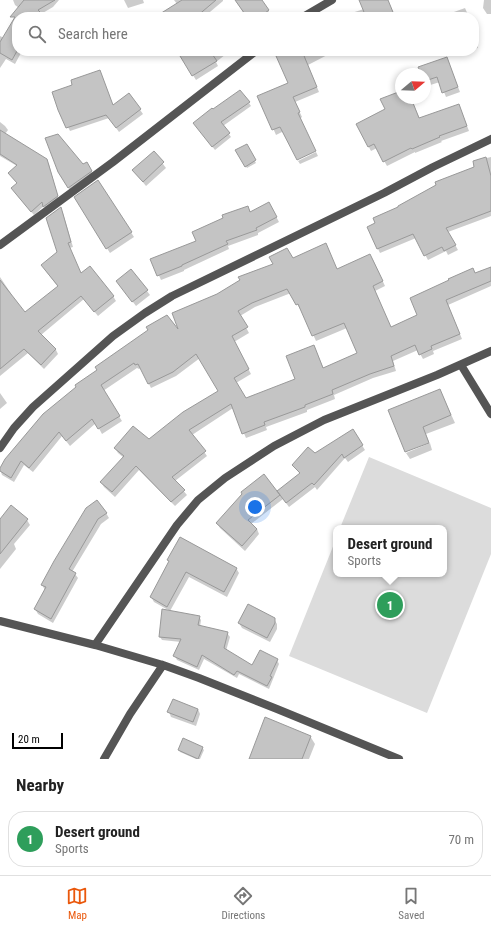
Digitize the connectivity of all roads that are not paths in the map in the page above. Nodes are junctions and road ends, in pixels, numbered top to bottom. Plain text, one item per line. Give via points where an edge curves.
1 (332, 0) edge
2 (312, 12) edge
3 (250, 56) edge
4 (491, 138) edge
5 (0, 245) edge
6 (491, 351) edge
7 (460, 365) junction
8 (491, 414) edge
9 (0, 448) edge
10 (0, 621) edge
11 (95, 645) junction
12 (163, 665) junction
13 (104, 759) edge
14 (399, 759) edge

1 - 2 street
3 - 5 street via 113,162
4 - 9 street via 172,296 145,313 113,336 39,402 14,428
6 - 7 street
7 - 8 street
7 - 11 street via 324,420 274,446 225,478 198,500 177,525
10 - 11 street
11 - 12 street
12 - 13 street
12 - 14 street

